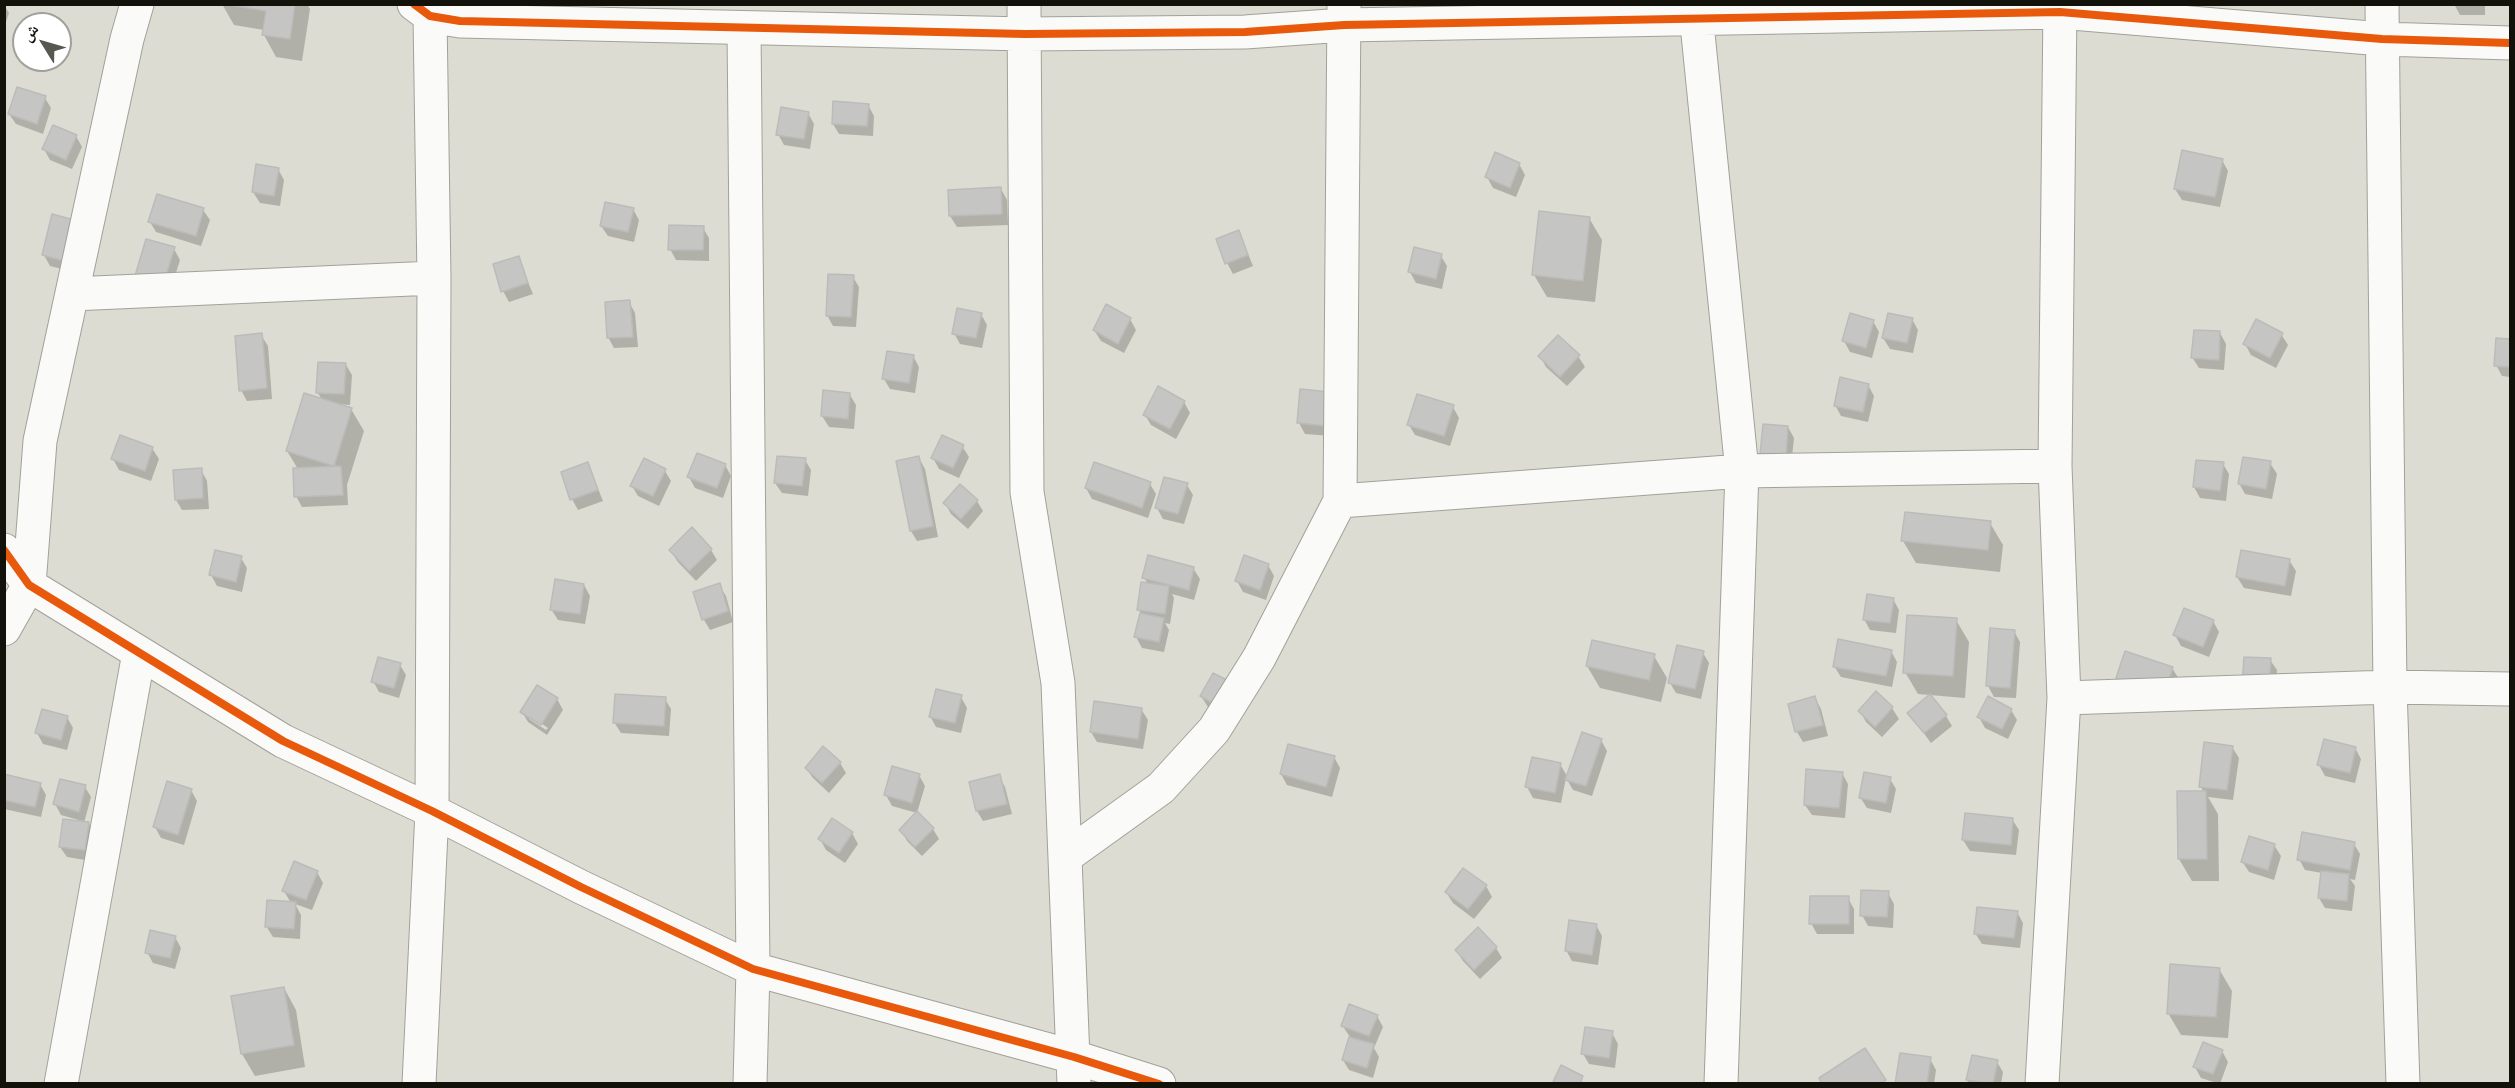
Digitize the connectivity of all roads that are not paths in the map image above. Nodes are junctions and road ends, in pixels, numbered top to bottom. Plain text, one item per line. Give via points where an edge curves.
1 (137, 4) edge
2 (2382, 4) edge
3 (2060, 8) edge
4 (422, 10) edge
5 (1695, 12) edge
6 (607, 14) edge
7 (1344, 15) edge
8 (1025, 19) edge
9 (744, 28) junction
10 (2382, 39) junction
11 (2511, 43) edge
12 (434, 278) junction
13 (72, 294) junction
14 (2055, 466) junction
15 (1742, 471) junction
16 (1340, 501) junction
17 (4, 550) edge
18 (29, 585) junction
19 (4, 629) edge
20 (139, 653) junction
21 (2390, 687) junction
22 (2511, 689) edge
23 (2064, 698) junction
24 (432, 811) junction
25 (1065, 857) junction
26 (753, 969) junction
27 (1074, 1070) edge
28 (62, 1083) edge
29 (420, 1083) edge
30 (750, 1083) edge
31 (1159, 1083) edge
32 (1721, 1083) edge
33 (2042, 1083) edge
34 (2403, 1083) edge

1 - 13 street
2 - 10 street
3 - 5 street
3 - 10 street
3 - 14 street
4 - 6 street via 460,21
4 - 12 street
5 - 7 street
5 - 15 street
6 - 9 street
7 - 8 street via 1245,32
7 - 16 street
8 - 9 street
8 - 25 street via 1027,492 1058,683
9 - 26 street
10 - 11 street
10 - 21 street
12 - 13 street
12 - 24 street
13 - 18 street via 40,441
14 - 15 street
14 - 23 street
15 - 16 street
15 - 32 street
16 - 25 street via 1259,658 1214,730 1161,788
17 - 18 street
18 - 19 street
18 - 20 street
20 - 24 street via 283,741
20 - 28 street
21 - 22 street
21 - 23 street
21 - 34 street
23 - 33 street
24 - 26 street
24 - 29 street
25 - 27 street
26 - 27 street
26 - 30 street
27 - 31 street

